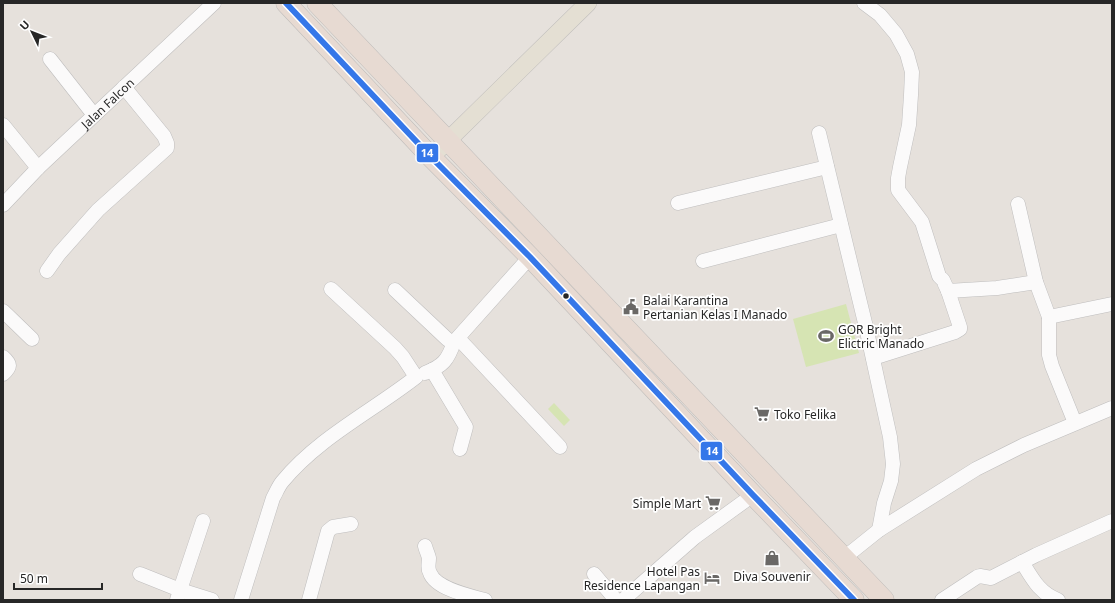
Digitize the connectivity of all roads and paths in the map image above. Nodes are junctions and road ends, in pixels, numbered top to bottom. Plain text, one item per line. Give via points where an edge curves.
1 (214, 3) edge
2 (286, 3) edge
3 (317, 3) edge
4 (588, 3) edge
5 (864, 3) edge
6 (50, 59) dead end
7 (124, 87) junction
8 (94, 115) junction
9 (3, 125) edge
10 (818, 133) dead end
11 (447, 140) junction
12 (431, 156) junction
13 (827, 167) junction
14 (38, 168) junction
15 (678, 204) dead end
16 (1018, 204) dead end
17 (3, 205) edge
18 (841, 225) junction
19 (530, 257) junction
20 (703, 261) dead end
21 (46, 271) dead end
22 (1036, 282) junction
23 (331, 289) dead end
24 (395, 290) dead end
25 (948, 290) junction
26 (1112, 304) edge
27 (3, 311) edge
28 (1049, 317) junction
29 (620, 323) junction
30 (605, 337) junction
31 (32, 339) dead end
32 (456, 340) junction
33 (3, 358) edge
34 (872, 358) junction
35 (432, 370) junction
36 (3, 374) edge
37 (416, 377) junction
38 (1112, 408) edge
39 (1075, 423) junction
40 (560, 447) dead end
41 (460, 449) dead end
42 (753, 495) junction
43 (203, 521) dead end
44 (1112, 521) edge
45 (351, 524) dead end
46 (879, 530) junction
47 (425, 546) dead end
48 (844, 558) junction
49 (1022, 562) junction
50 (140, 574) dead end
51 (594, 574) dead end
52 (179, 595) edge
53 (212, 600) edge
54 (241, 600) edge
55 (309, 600) edge
56 (484, 600) edge
57 (616, 600) edge
58 (623, 600) edge
59 (854, 600) edge
60 (884, 600) edge
61 (942, 600) edge
62 (1058, 600) edge

1 - 7 street, Jalan Falcon
2 - 12 highway
3 - 11 highway
4 - 11 main road
5 - 25 street via 888,23 907,54 912,72 911,95 909,125 898,190 922,222 939,276
6 - 8 street
7 - 8 street, Jalan Falcon
7 - 21 street via 164,136 167,148 98,210
8 - 14 street, Jalan Falcon
9 - 14 street
10 - 13 street
11 - 12 main road
11 - 29 highway
12 - 19 highway
13 - 15 street
13 - 18 street
14 - 17 street, Jalan Falcon
16 - 22 street
18 - 20 street
18 - 34 street
19 - 30 highway
19 - 32 street
22 - 25 street via 996,288
22 - 28 street
23 - 37 street via 395,348
24 - 32 street via 450,342
25 - 34 street via 960,329
26 - 28 street
27 - 31 street
28 - 39 street via 1049,355
29 - 30 highway
29 - 48 highway
30 - 42 highway
32 - 35 street via 449,356
32 - 40 street
33 - 36 street via 9,365
34 - 46 street via 888,426 893,464
35 - 37 street
35 - 41 street via 466,427
37 - 54 street via 325,440 281,483 273,498
38 - 39 street
39 - 46 street via 976,470
42 - 58 street via 695,537
42 - 59 highway
43 - 52 street
44 - 49 street
45 - 55 street via 333,527 328,531
46 - 48 street
47 - 56 street via 429,558 428,569 434,580 452,590
48 - 60 highway
49 - 61 street via 991,578 977,577
49 - 62 street via 1044,593
50 - 52 street
51 - 57 street
52 - 53 street

